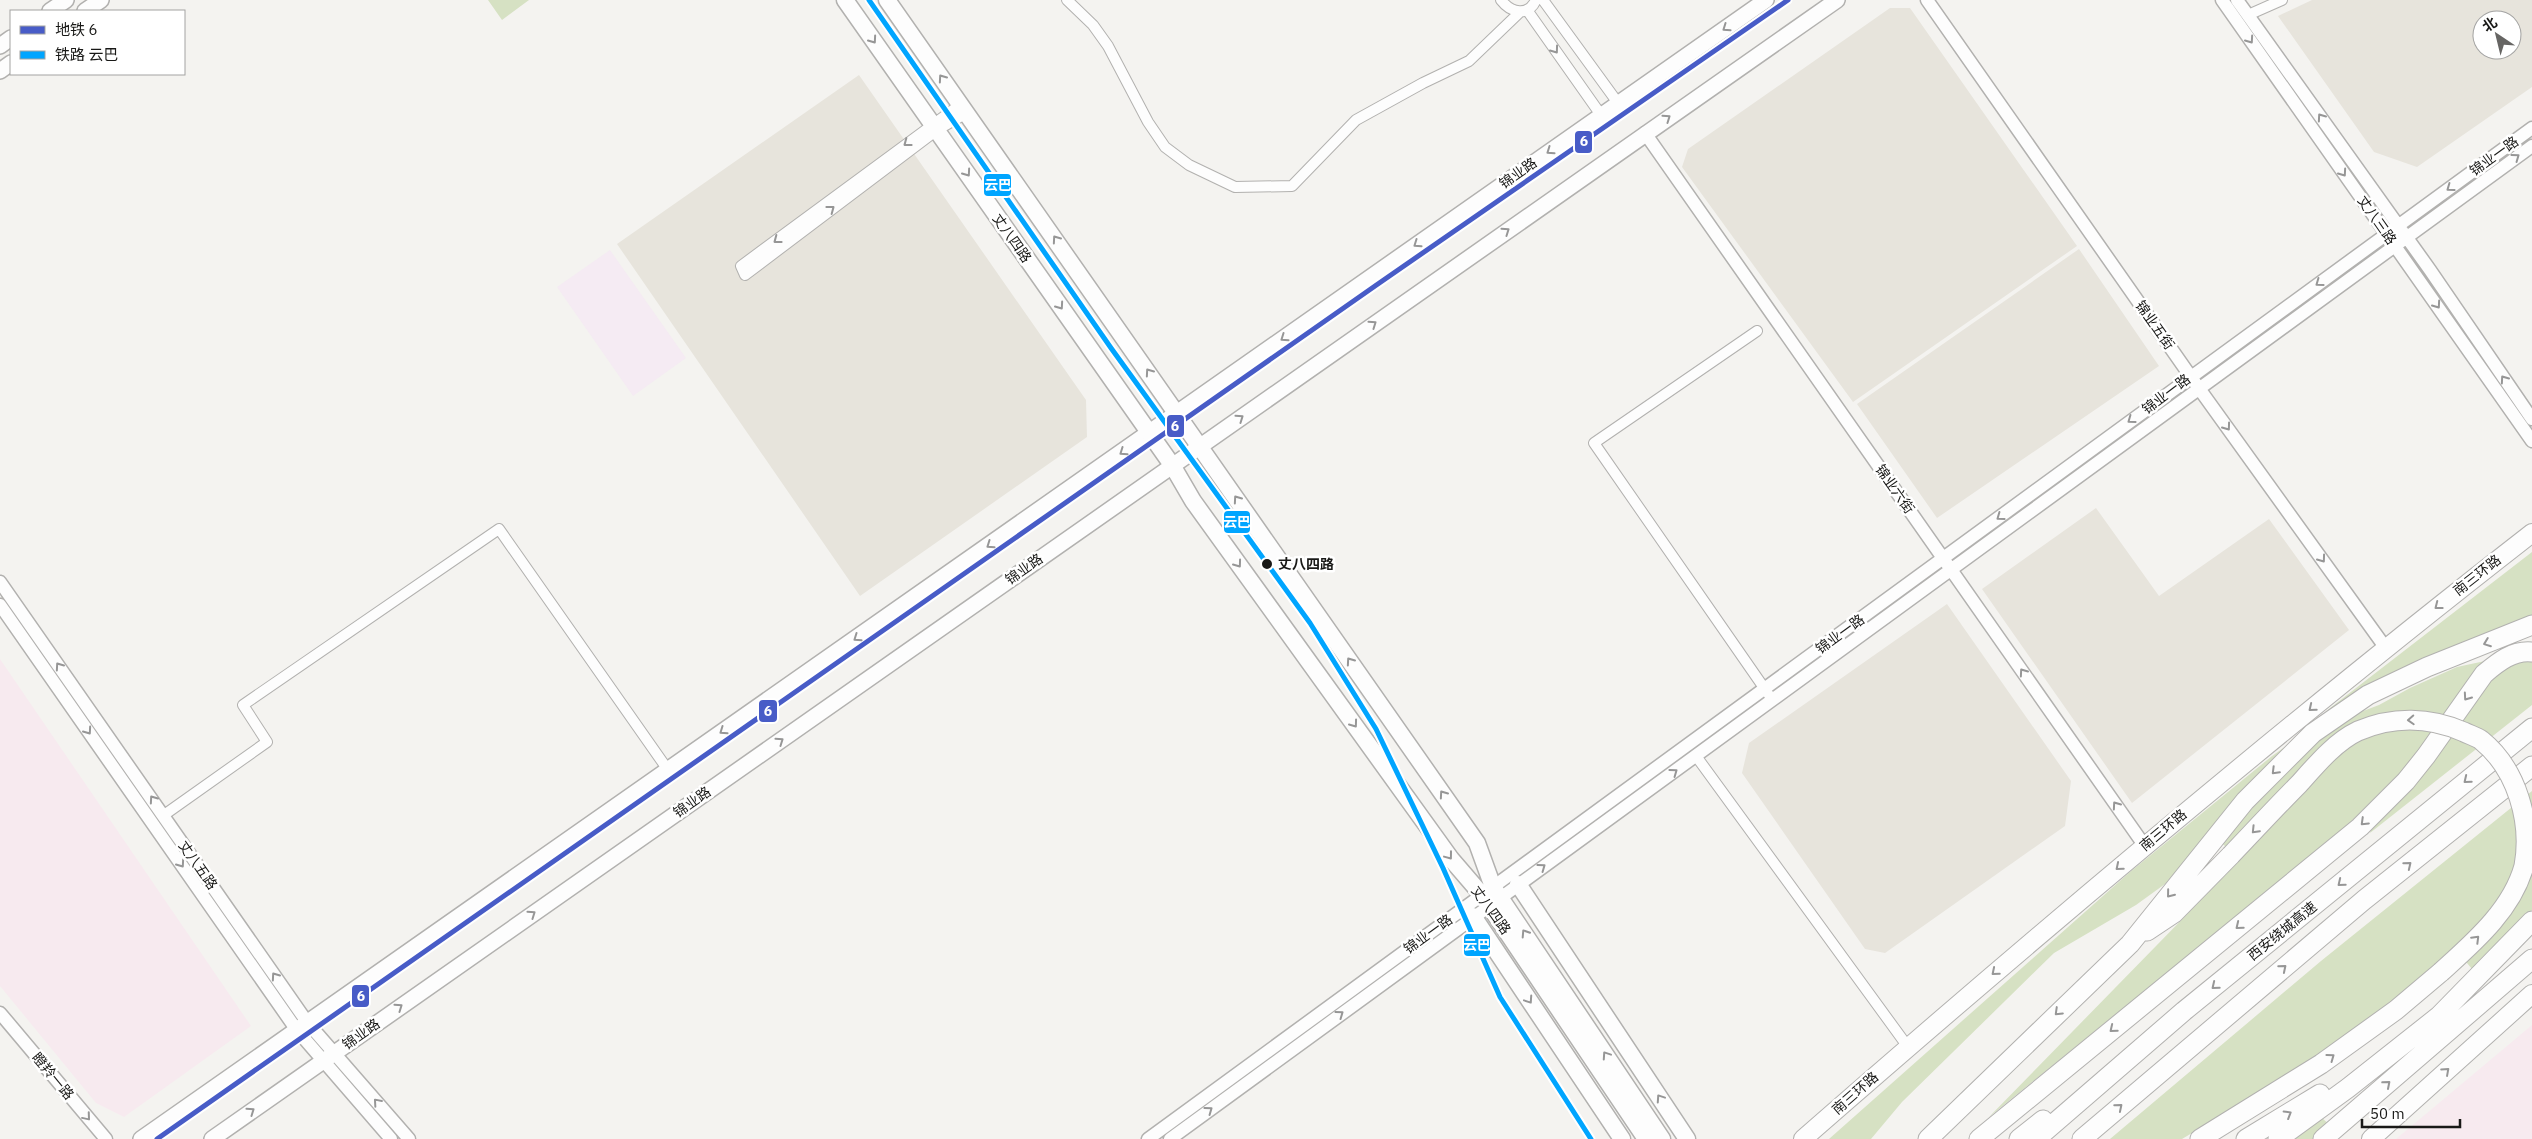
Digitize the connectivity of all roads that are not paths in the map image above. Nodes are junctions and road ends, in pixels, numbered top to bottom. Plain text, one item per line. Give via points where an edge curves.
1 (66, 0) edge
2 (101, 0) edge
3 (845, 0) edge
4 (887, 0) edge
5 (1067, 0) edge
6 (1501, 0) edge
7 (1536, 0) edge
8 (1543, 0) edge
9 (1766, 0) edge
10 (1837, 0) edge
11 (1928, 0) edge
12 (2222, 0) edge
13 (2238, 0) edge
14 (2282, 0) edge
15 (51, 10) edge
16 (86, 10) edge
17 (1523, 11) junction
18 (2248, 15) junction
19 (1618, 103) junction
20 (964, 109) junction
21 (1601, 115) junction
22 (935, 127) junction
23 (2532, 128) edge
24 (1645, 133) junction
25 (2532, 146) edge
26 (2398, 226) junction
27 (2387, 234) junction
28 (2407, 238) junction
29 (2395, 246) junction
30 (1757, 331) dead end
31 (2190, 376) junction
32 (2198, 387) junction
33 (1176, 412) junction
34 (2532, 419) edge
35 (1148, 433) junction
36 (2532, 441) edge
37 (1200, 446) junction
38 (1172, 465) junction
39 (2532, 533) edge
40 (1944, 558) junction
41 (1952, 569) junction
42 (0, 582) edge
43 (0, 605) edge
44 (2532, 625) edge
45 (2385, 647) junction
46 (2532, 652) edge
47 (1765, 688) junction
48 (1772, 700) junction
49 (2532, 728) edge
50 (1696, 756) junction
51 (2532, 766) edge
52 (668, 770) junction
53 (164, 815) junction
54 (2144, 845) junction
55 (1518, 884) junction
56 (1491, 896) junction
57 (1473, 916) junction
58 (2532, 921) edge
59 (2130, 944) junction
60 (2532, 960) edge
61 (2496, 961) junction
62 (1546, 978) junction
63 (2532, 994) edge
64 (2184, 1011) junction
65 (0, 1013) edge
66 (301, 1026) junction
67 (1908, 1047) junction
68 (328, 1057) junction
69 (106, 1139) edge
70 (141, 1139) edge
71 (212, 1139) edge
72 (391, 1139) edge
73 (409, 1139) edge
74 (1148, 1139) edge
75 (1170, 1139) edge
76 (1622, 1139) edge
77 (1646, 1139) edge
78 (1662, 1139) edge
79 (1687, 1139) edge
80 (1803, 1139) edge
81 (1928, 1139) edge
82 (1979, 1139) edge
83 (2019, 1139) edge
84 (2036, 1139) edge
85 (2082, 1139) edge
86 (2200, 1139) edge
87 (2246, 1139) edge
88 (2278, 1139) edge
89 (2323, 1139) edge
90 (2371, 1139) edge

1 - 15 main road
2 - 16 main road
3 -> 22 main road, 丈八四路
20 -> 4 main road, 丈八四路
5 - 17 street via 1093,25 1108,46 1148,122 1165,147 1189,165 1235,188 1292,186 1356,120 1469,61
6 - 17 street via 1507,8
7 - 17 street
8 - 19 street
9 -> 19 main road, 锦业路
24 -> 10 main road, 锦业路
11 - 31 street, 锦业五街
12 -> 27 street, 丈八三路
13 - 18 street, 丈八三路
14 - 18 street
17 -> 21 street
26 -> 18 street, 丈八三路
19 - 21 main road, 锦业路
20 - 22 street
33 -> 20 main road, 丈八四路
21 -> 33 main road, 锦业路
22 -> 22 street via 740,266 745,275
22 -> 35 main road, 丈八四路
23 -> 26 street, 锦业一路
37 -> 24 main road, 锦业路
24 - 40 street, 锦业六街
28 -> 25 street, 锦业一路
26 - 27 street, 锦业一路
26 - 28 street, 丈八三路
27 - 29 street, 丈八三路
27 -> 31 street, 锦业一路
28 - 29 street, 锦业一路
34 -> 28 street, 丈八三路
29 - 32 street, 锦业一路
29 -> 36 street, 丈八三路
30 - 47 street via 1594,443
31 - 32 street, 锦业五街
31 -> 40 street, 锦业一路
32 - 41 street, 锦业一路
32 -> 45 street, 锦业五街
33 - 35 main road, 锦业路
33 - 37 main road, 丈八四路
35 - 38 main road, 丈八四路
35 -> 52 main road, 锦业路
37 - 38 main road, 锦业路
56 -> 37 main road, 丈八四路 via 1477,843
38 -> 56 main road, 丈八四路 via 1193,501 1451,859
68 -> 38 main road, 锦业路
39 -> 45 highway, 南三环路
40 - 41 street, 锦业六街
40 - 47 street, 锦业一路
41 - 48 street, 锦业一路
54 -> 41 street, 锦业六街
53 -> 42 street, 丈八五路
43 -> 66 street, 丈八五路
44 -> 59 highway via 2427,667 2368,695 2313,733 2246,801
45 -> 54 highway, 南三环路
46 -> 82 highway via 2514,653 2484,674 2406,781 2360,827
47 - 48 street
47 - 56 street, 锦业一路
48 - 50 street, 锦业一路
49 -> 64 highway, 西安绕城高速
55 -> 50 street, 锦业一路
50 - 67 street
85 -> 51 highway, 西安绕城高速 via 2364,900
52 - 53 street via 499,529 243,705 267,742
52 - 66 main road, 锦业路
66 -> 53 street, 丈八五路
54 -> 67 highway, 南三环路
55 - 56 street, 锦业一路
79 -> 55 main road
56 - 57 street, 锦业一路
56 - 62 main road, 丈八四路
56 - 74 street, 锦业一路
75 -> 57 street, 锦业一路
57 -> 76 main road
58 - 61 highway
59 -> 81 highway
86 -> 59 highway, bridge via 2322,1064 2396,1010 2481,935 2511,896 2524,866 2528,830 2522,799 2505,764 2480,740 2449,725 2418,719 2384,722 2356,732 2330,751 2174,913
89 -> 60 highway
87 -> 61 highway via 2369,1063
61 - 88 highway via 2440,1016
62 - 77 main road, 丈八四路
78 -> 62 main road, 丈八四路
90 -> 63 highway
64 - 83 highway
64 - 84 highway, 西安绕城高速
65 -> 69 street, 瞪羚一路
66 - 68 street, 丈八五路
66 - 70 main road, 锦业路
67 - 80 highway, 南三环路
71 -> 68 main road, 锦业路
68 - 72 street, 丈八五路
73 -> 68 street, 丈八五路

